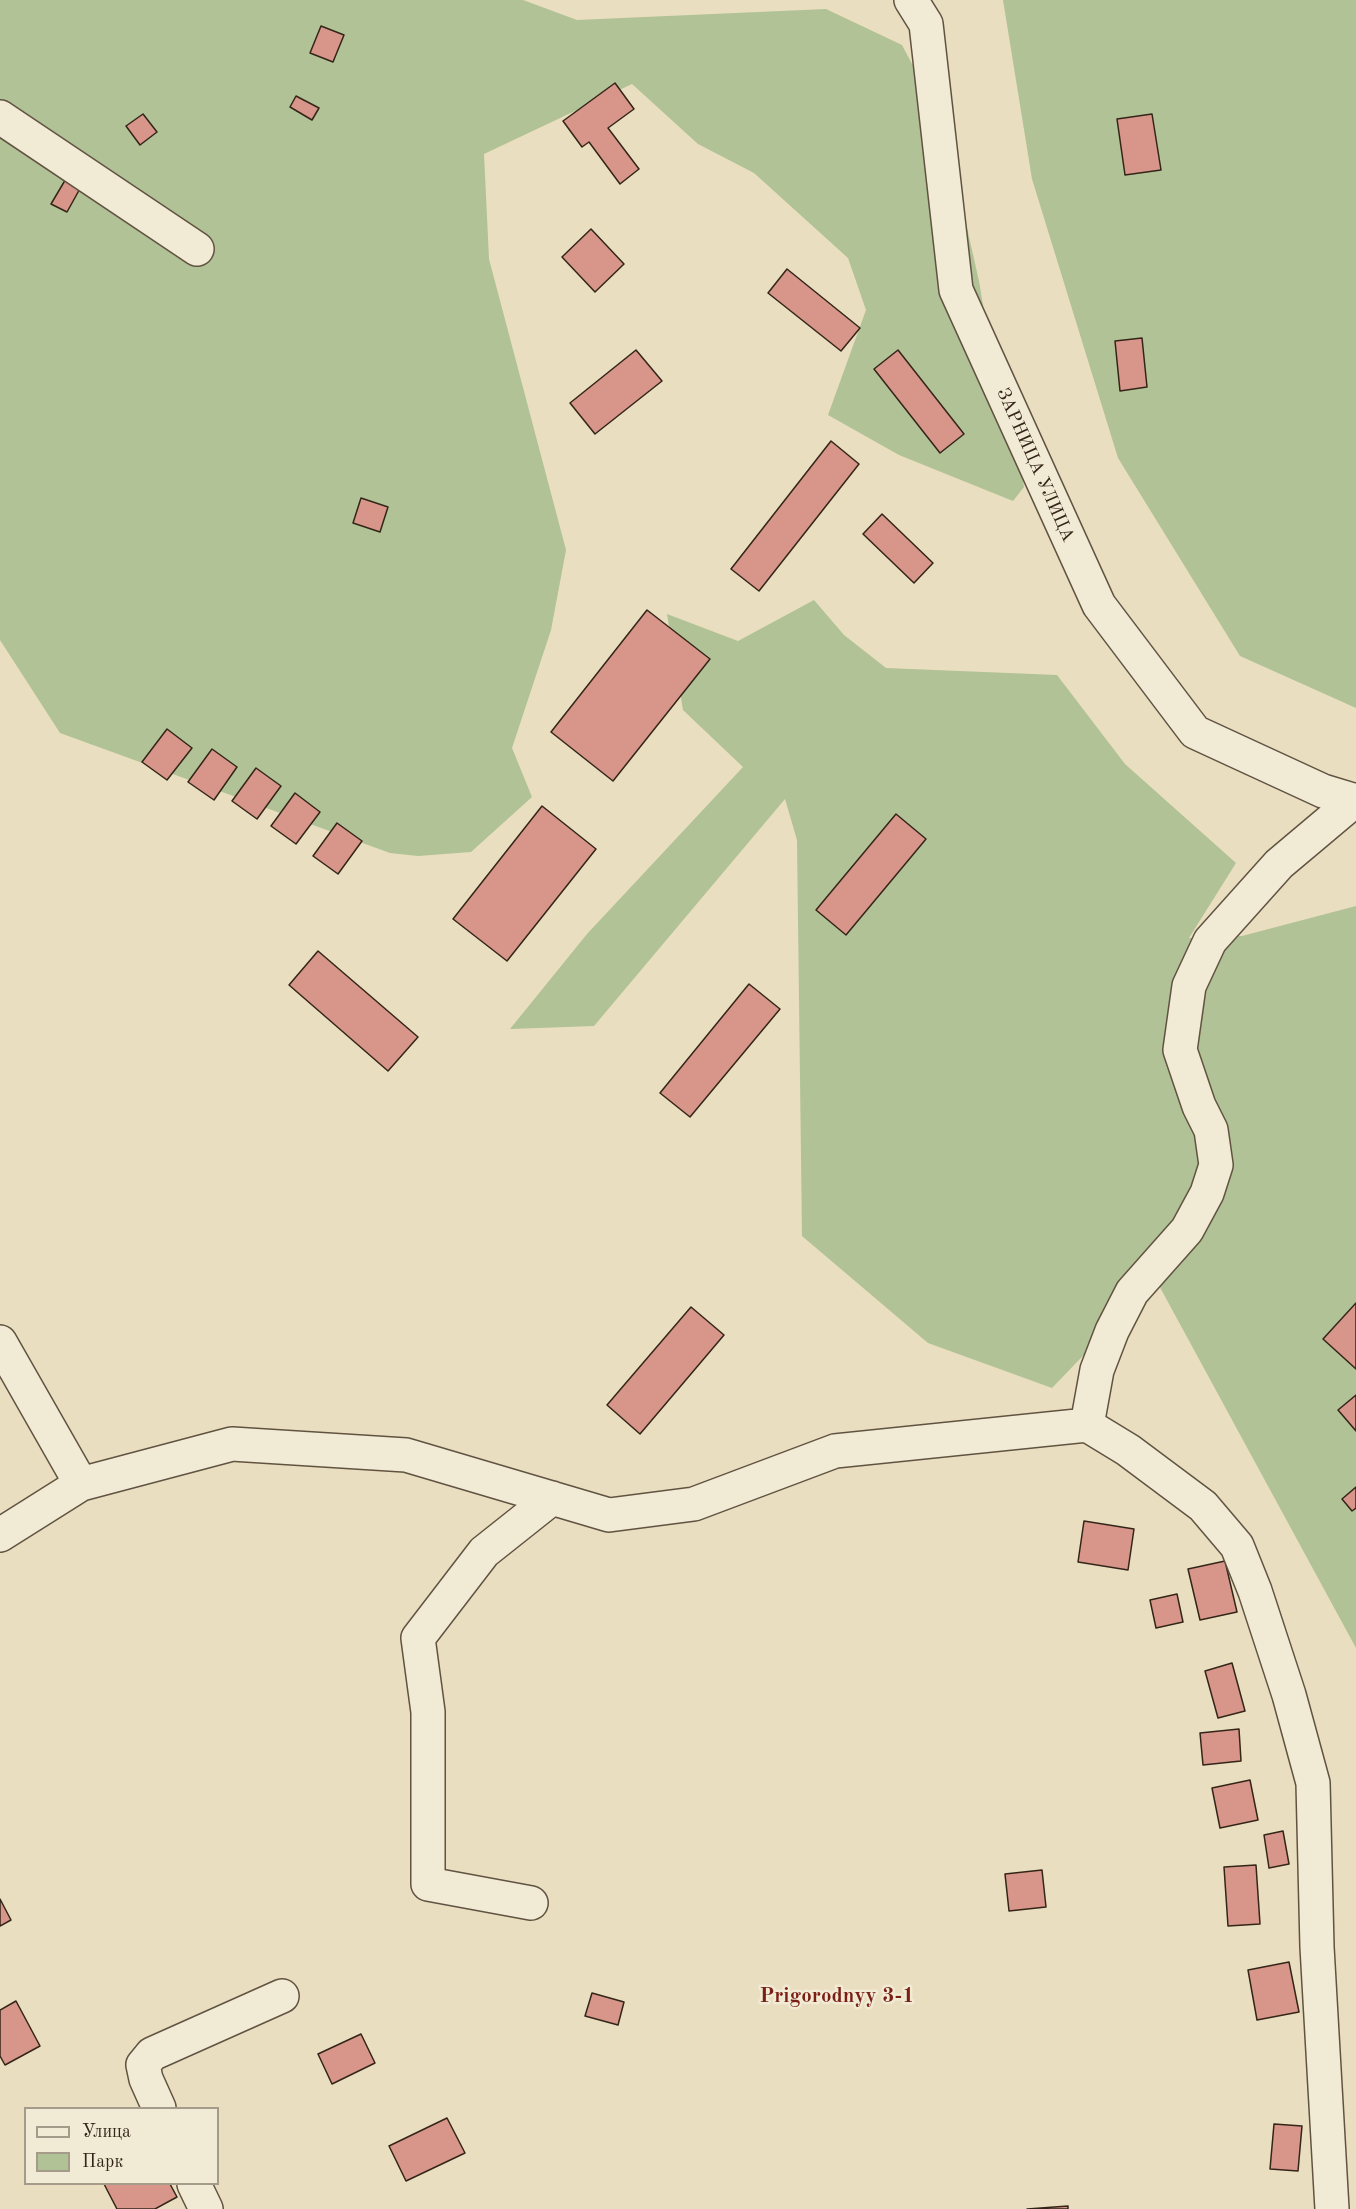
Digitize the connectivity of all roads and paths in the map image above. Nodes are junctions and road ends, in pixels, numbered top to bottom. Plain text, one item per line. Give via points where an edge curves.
1 (911, 0) edge
2 (0, 117) edge
3 (197, 249) dead end
4 (1355, 800) edge
5 (0, 1342) edge
6 (1087, 1425) junction
7 (81, 1484) junction
8 (552, 1498) junction
9 (0, 1535) edge
10 (531, 1903) dead end
11 (282, 1996) dead end
12 (158, 2107) edge
13 (194, 2185) edge
14 (206, 2209) edge
15 (1332, 2209) edge

1 - 4 street, ЗАРНИЦА УЛИЦА via 926,24 956,290 1099,605 1195,732 1323,792
2 - 3 street
4 - 6 street via 1279,864 1209,941 1189,986 1180,1050 1211,1130 1215,1165 1207,1193 1187,1230 1132,1292 1112,1331 1097,1370
5 - 7 street
6 - 8 street via 835,1450 694,1504 609,1515
6 - 15 street via 1203,1506 1237,1546 1289,1695 1313,1783 1317,1947
7 - 8 street via 232,1444 406,1455
7 - 9 street
8 - 10 street via 484,1552 418,1638 428,1712 428,1884
11 - 12 street via 152,2054 143,2065
13 - 14 street

